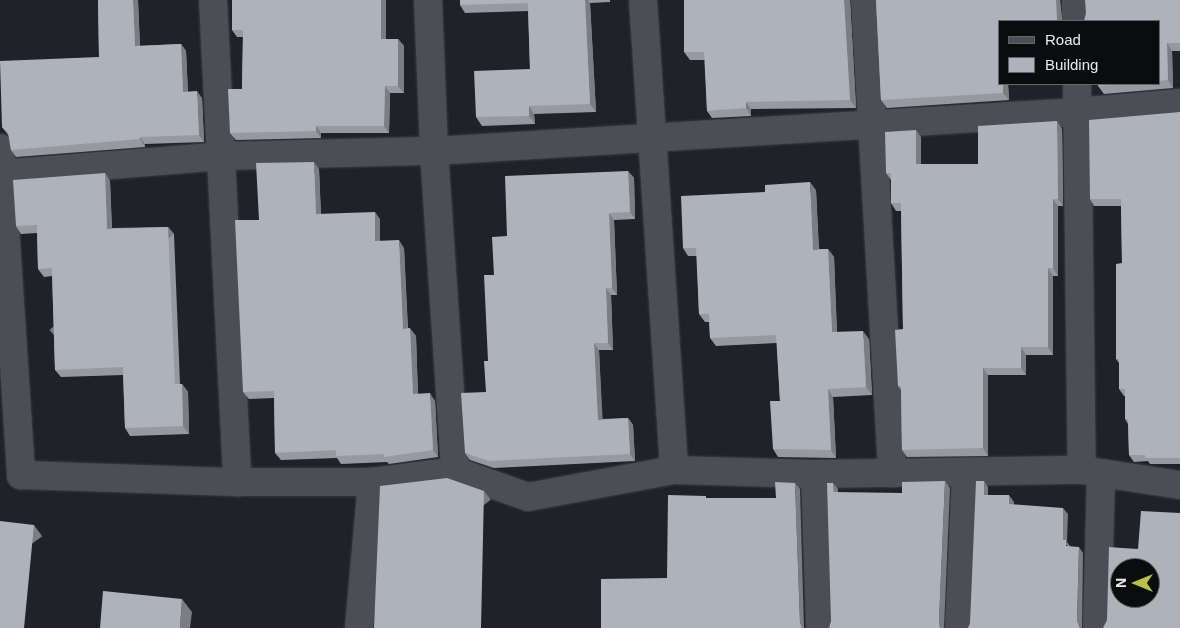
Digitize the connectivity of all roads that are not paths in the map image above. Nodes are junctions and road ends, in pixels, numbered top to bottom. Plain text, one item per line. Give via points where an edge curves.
1 (213, 0) edge
2 (428, 0) edge
3 (644, 0) edge
4 (865, 0) edge
5 (1076, 0) edge
6 (1076, 20) edge
7 (1076, 85) edge
8 (1180, 102) edge
9 (1077, 112) junction
10 (873, 123) junction
11 (652, 138) junction
12 (434, 151) junction
13 (222, 156) junction
14 (1, 165) edge
15 (674, 470) junction
16 (1092, 471) junction
17 (455, 472) junction
18 (966, 472) junction
19 (892, 473) junction
20 (815, 474) junction
21 (237, 482) junction
22 (372, 482) junction
23 (1180, 485) edge
24 (359, 628) edge
25 (820, 628) edge
26 (959, 628) edge
27 (1097, 628) edge

1 - 13 street
2 - 12 street
3 - 11 street
4 - 10 street
5 - 6 street
7 - 9 street
8 - 9 street
9 - 10 street
9 - 16 street
10 - 11 street
10 - 19 street
11 - 12 street
11 - 15 street
12 - 13 street
12 - 17 street
13 - 14 street
13 - 21 street
14 - 21 street via 21,475
15 - 17 street via 528,497
15 - 20 street
16 - 18 street
16 - 23 street
16 - 27 street
17 - 22 street
18 - 19 street
18 - 26 street
19 - 20 street
20 - 25 street
21 - 22 street
22 - 24 street

